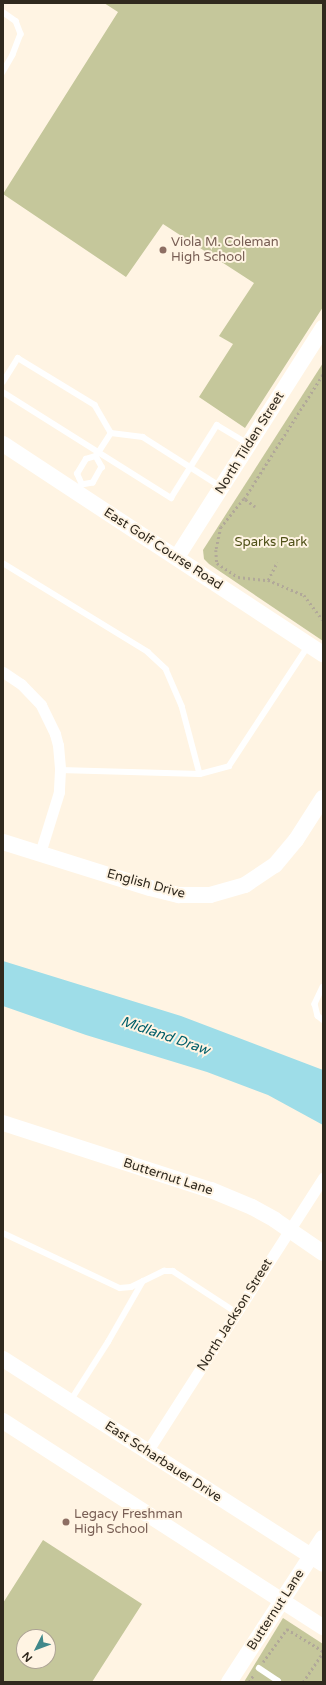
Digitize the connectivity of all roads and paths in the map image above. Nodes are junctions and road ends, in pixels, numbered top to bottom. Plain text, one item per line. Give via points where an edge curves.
1 (3, 12) edge
2 (3, 72) edge
3 (323, 328) edge
4 (323, 374) edge
5 (3, 382) edge
6 (3, 392) edge
7 (111, 433) junction
8 (3, 444) edge
9 (249, 444) junction
10 (98, 454) junction
11 (190, 468) junction
12 (222, 487) junction
13 (79, 489) junction
14 (244, 499) junction
15 (255, 507) dead end
16 (177, 557) junction
17 (277, 562) dead end
18 (3, 563) edge
19 (268, 580) junction
20 (323, 620) edge
21 (309, 644) junction
22 (323, 654) edge
23 (3, 672) edge
24 (60, 770) junction
25 (200, 774) junction
26 (323, 798) edge
27 (3, 842) edge
28 (40, 853) junction
29 (323, 987) edge
30 (323, 1020) edge
31 (3, 1123) edge
32 (323, 1178) edge
33 (289, 1230) junction
34 (3, 1233) edge
35 (323, 1253) edge
36 (143, 1281) junction
37 (236, 1312) junction
38 (3, 1359) edge
39 (70, 1402) junction
40 (3, 1421) edge
41 (147, 1452) junction
42 (323, 1538) edge
43 (317, 1560) edge
44 (282, 1600) junction
45 (323, 1627) edge
46 (323, 1651) edge
47 (259, 1668) junction
48 (229, 1682) edge
49 (249, 1682) edge
50 (278, 1682) edge
51 (303, 1682) edge

1 - 2 lane via 16,20 21,34
3 - 9 street, North Tilden Street
4 - 14 path
5 - 7 lane via 18,358 95,405
6 - 10 lane
7 - 10 lane
7 - 11 lane via 143,437
8 - 13 street, East Golf Course Road
9 - 11 lane via 217,425
9 - 12 street, North Tilden Street
10 - 11 lane via 171,498
10 - 13 lane via 86,459 78,474
10 - 13 lane via 102,467 93,483
11 - 12 lane
12 - 16 street, North Tilden Street
13 - 16 street, East Golf Course Road
14 - 15 path
14 - 19 path via 221,527 216,550 217,562 238,577
16 - 21 street, East Golf Course Road
17 - 19 path
18 - 25 lane via 148,652 166,669 182,706
19 - 20 path via 304,595
21 - 22 street, East Golf Course Road
21 - 25 lane via 229,766
23 - 24 street via 32,694 46,714 56,734
24 - 25 lane
24 - 28 street via 59,792
26 - 28 street, English Drive via 296,840 275,865 245,885 216,894 173,894
27 - 28 street, English Drive
29 - 30 lane via 315,1004 318,1016
31 - 33 street, Butternut Lane via 211,1190 252,1207
32 - 33 street, North Jackson Street
33 - 35 street, Butternut Lane
33 - 37 street, North Jackson Street
34 - 36 lane via 120,1288 131,1287
36 - 37 lane via 164,1271 173,1271
36 - 39 lane
37 - 41 street, North Jackson Street
38 - 39 street, East Scharbauer Drive
39 - 41 street, East Scharbauer Drive
40 - 44 street
41 - 43 street, East Scharbauer Drive
42 - 43 street, Butternut Lane
43 - 44 street, Butternut Lane
44 - 45 street
44 - 48 street, Butternut Lane
46 - 47 path via 287,1629
46 - 51 path
47 - 49 path
47 - 50 lane

